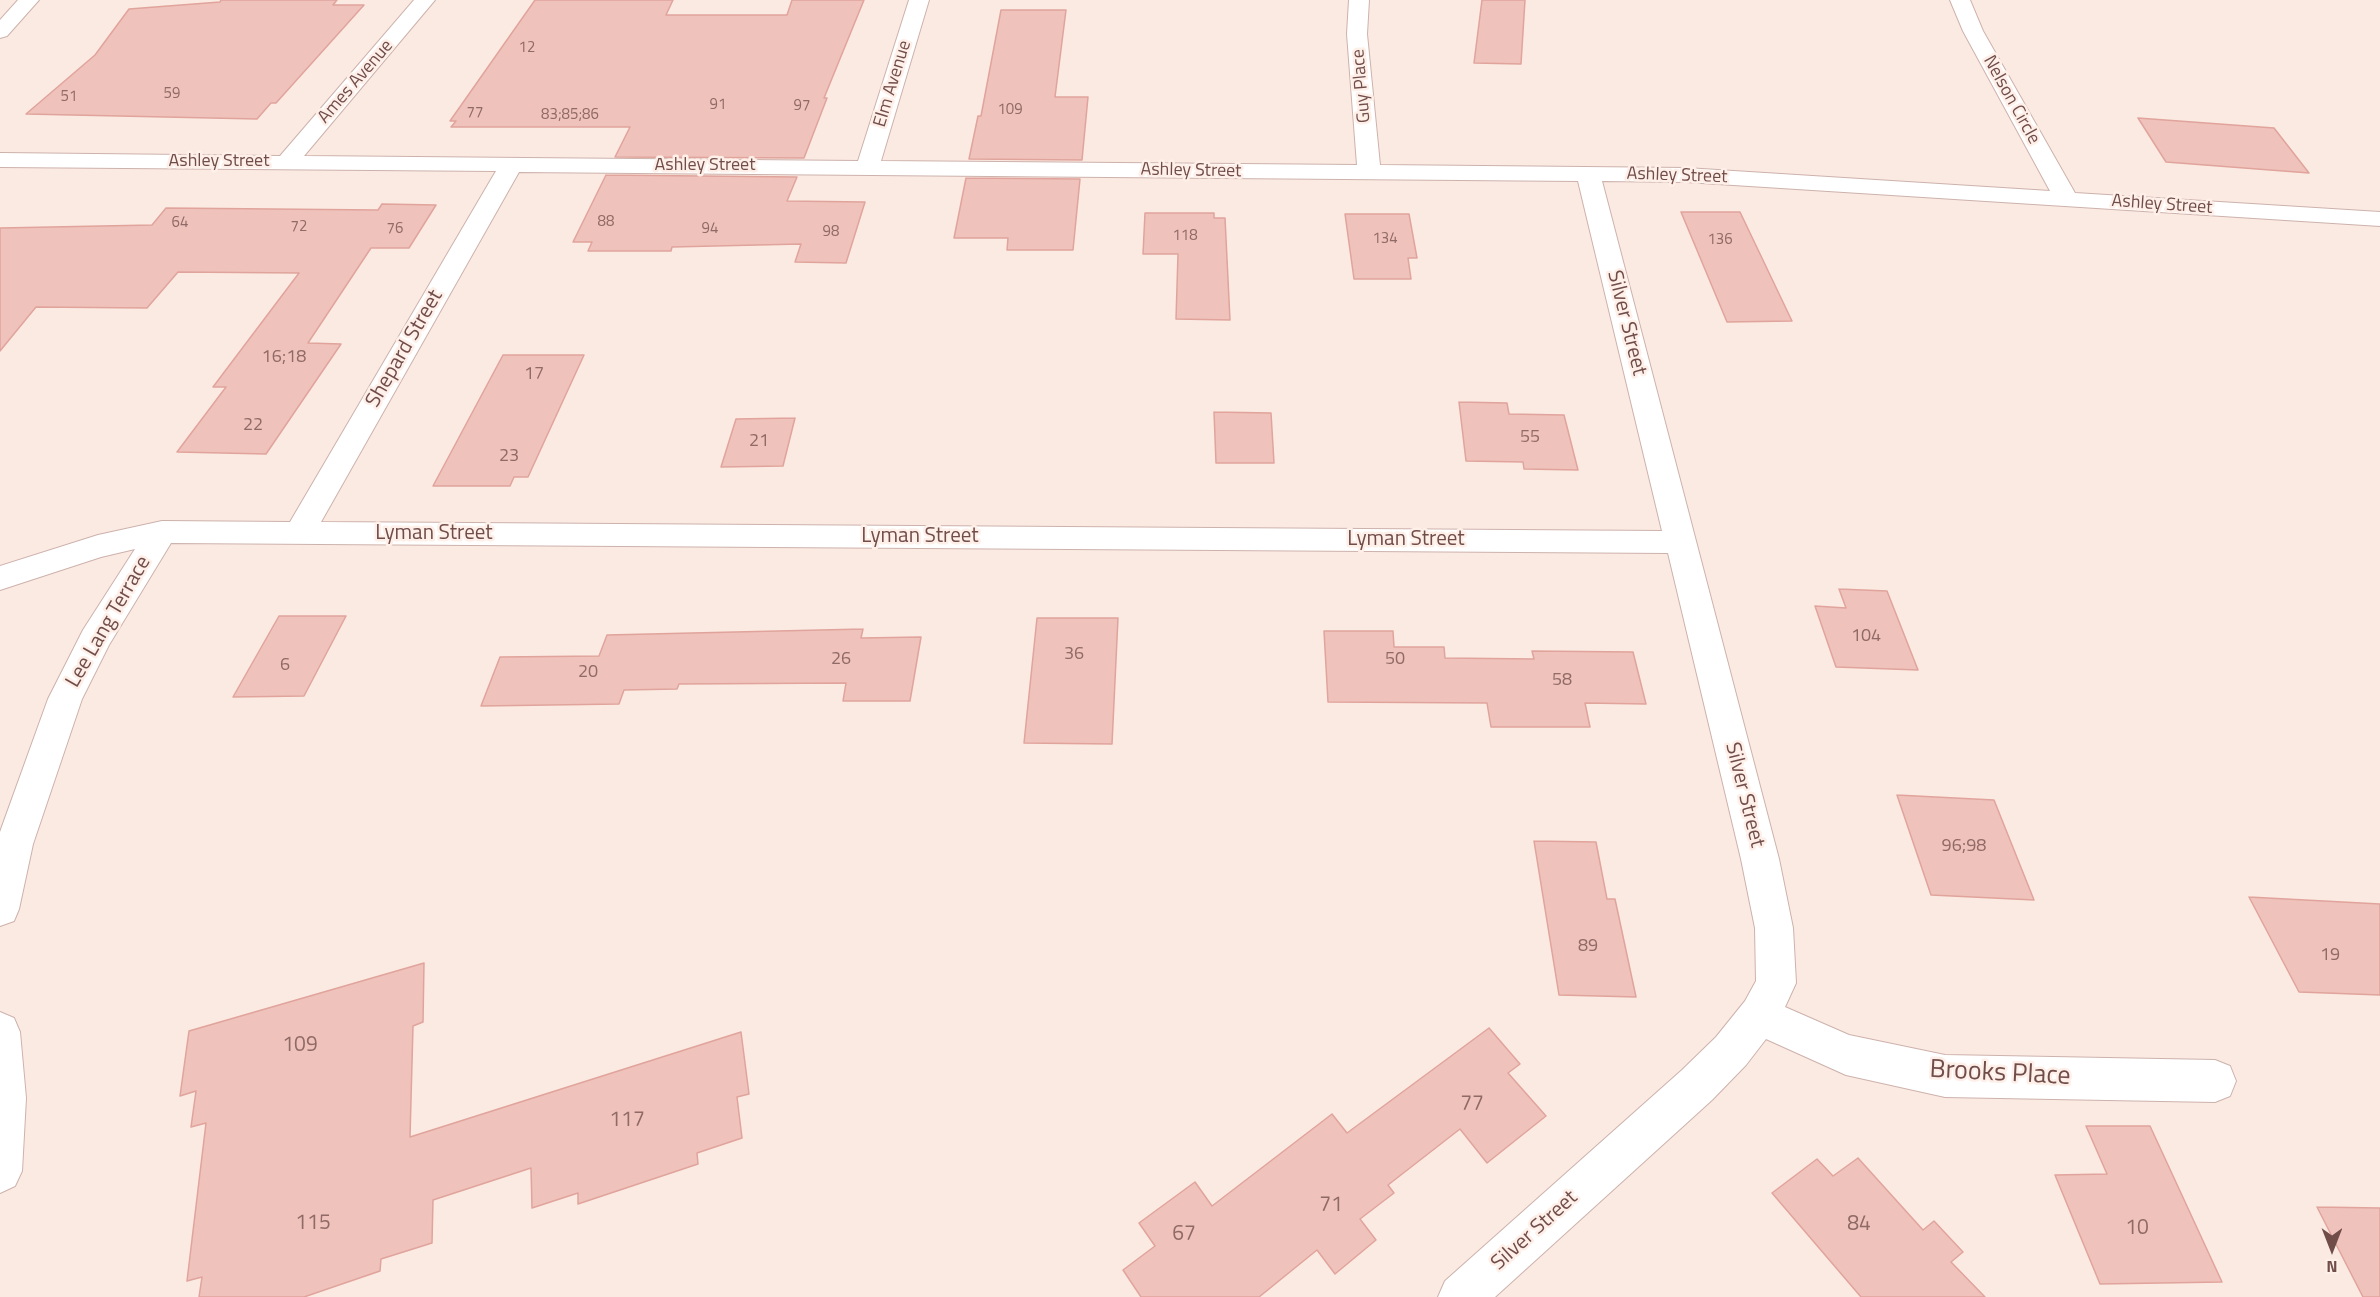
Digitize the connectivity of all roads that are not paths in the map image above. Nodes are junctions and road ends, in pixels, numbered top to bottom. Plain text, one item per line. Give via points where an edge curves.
1 (29, 0) edge
2 (425, 0) edge
3 (920, 0) edge
4 (1359, 0) edge
5 (1960, 0) edge
6 (0, 32) edge
7 (0, 160) edge
8 (286, 163) junction
9 (511, 165) junction
10 (867, 168) junction
11 (1370, 172) junction
12 (1588, 174) junction
13 (2066, 198) junction
14 (2380, 219) edge
15 (162, 532) junction
16 (299, 533) junction
17 (1679, 542) junction
18 (0, 578) edge
19 (0, 909) edge
20 (1759, 1015) junction
21 (0, 1032) edge
22 (2215, 1081) dead end
23 (0, 1171) edge
24 (1461, 1297) edge

1 - 6 street
2 - 8 street, Ames Avenue
3 - 10 street, Elm Avenue
4 - 11 street, Guy Place via 1357,34
5 - 13 street, Nelson Circle via 1972,31
7 - 8 street, Ashley Street
8 - 9 street, Ashley Street
9 - 10 street, Ashley Street
9 - 16 street, Shepard Street
10 - 11 street, Ashley Street
11 - 12 street, Ashley Street
12 - 13 street, Ashley Street via 1686,175
12 - 17 street, Silver Street
13 - 14 street, Ashley Street
15 - 16 street, Lyman Street
15 - 18 street, Lee Lang Terrace via 98,546
15 - 19 street, Lee Lang Terrace via 95,639 65,699 14,844
16 - 17 street, Lyman Street
17 - 20 street, Silver Street via 1774,928 1776,983
20 - 22 street, Brooks Place via 1846,1055 1945,1076
20 - 24 street, Silver Street via 1697,1086
21 - 23 street via 5,1098

